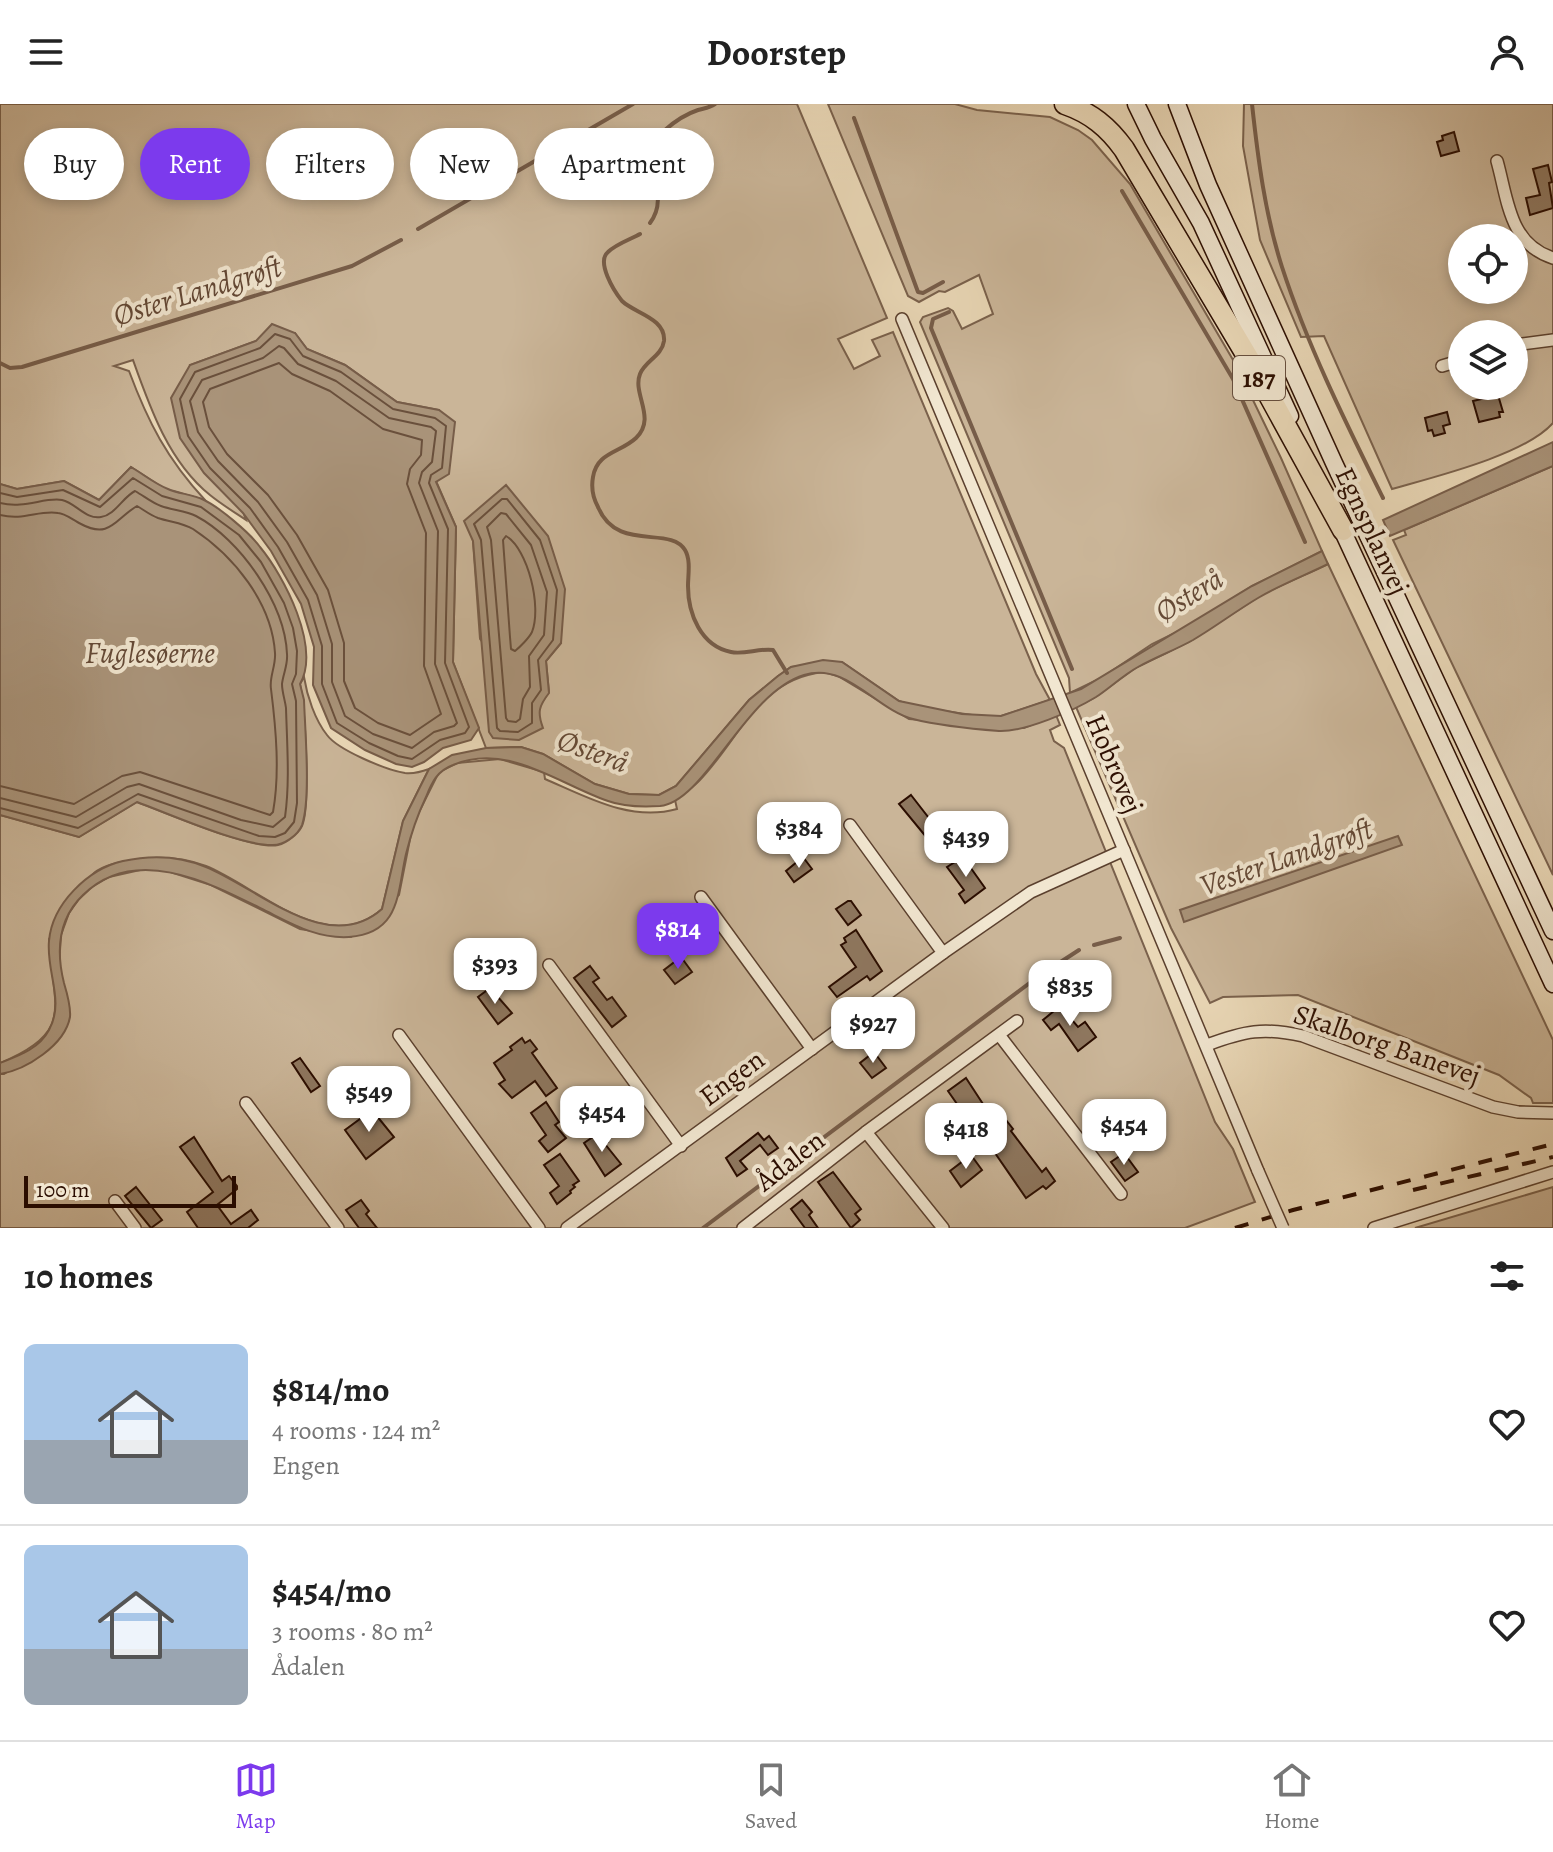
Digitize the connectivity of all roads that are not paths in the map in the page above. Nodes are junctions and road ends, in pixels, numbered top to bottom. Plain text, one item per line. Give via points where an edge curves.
1 (1065, 104) edge
2 (1136, 104) edge
3 (1177, 104) edge
4 (1497, 161) dead end
5 (1553, 258) edge
6 (902, 319) dead end
7 (1553, 340) edge
8 (1528, 343) edge
9 (1448, 364) edge
10 (1442, 366) dead end
11 (1343, 530) junction
12 (850, 825) dead end
13 (1124, 850) junction
14 (701, 897) dead end
15 (1553, 931) edge
16 (943, 953) junction
17 (549, 965) dead end
18 (1553, 984) edge
19 (1017, 1021) dead end
20 (399, 1035) dead end
21 (1000, 1036) junction
22 (1207, 1045) junction
23 (812, 1049) junction
24 (246, 1103) dead end
25 (1553, 1113) edge
26 (866, 1132) junction
27 (681, 1146) junction
28 (1553, 1172) edge
29 (1121, 1194) dead end
30 (115, 1201) dead end
31 (135, 1228) edge
32 (338, 1228) edge
33 (539, 1228) edge
34 (567, 1228) edge
35 (743, 1228) edge
36 (943, 1228) edge
37 (1283, 1228) edge
38 (1374, 1228) edge

1 - 11 highway, 187 via 1094,117 1124,149
2 - 11 main road, Egnsplanvej via 1201,223
3 - 15 main road, Egnsplanvej via 1208,185 1334,463
4 - 5 street via 1518,231 1530,248
6 - 13 street, Hobrovej
7 - 8 street
9 - 10 street
11 - 18 main road, Egnsplanvej
12 - 16 street
13 - 16 street, Engen via 1040,886
13 - 22 street, Hobrovej
14 - 23 street
16 - 23 street, Engen
17 - 27 street
19 - 21 street, Ådalen
20 - 33 street
21 - 26 street, Ådalen
21 - 29 street
22 - 25 street, Skalborg Banevej via 1242,1032 1283,1032 1493,1107
22 - 37 street, Hobrovej, bridge
23 - 27 street, Engen
24 - 32 street
26 - 35 street, Ådalen
26 - 36 street, Ådalen
27 - 34 street, Engen
28 - 38 street
30 - 31 street

